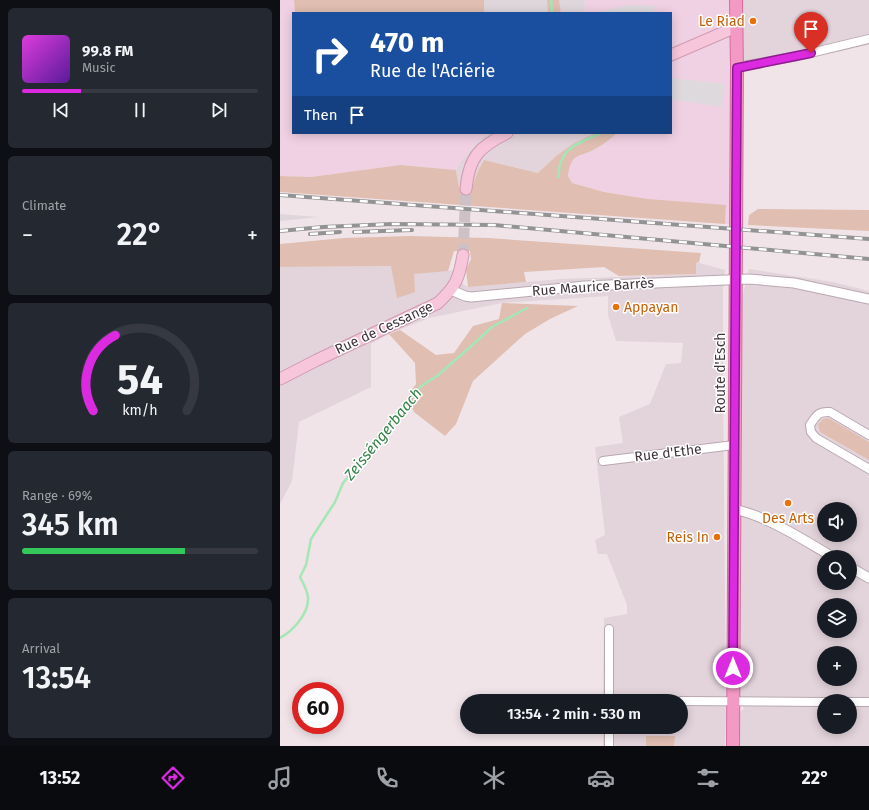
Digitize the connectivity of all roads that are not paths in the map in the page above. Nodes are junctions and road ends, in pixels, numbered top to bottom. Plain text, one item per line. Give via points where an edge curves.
1 (736, 0) edge
2 (736, 27) junction
3 (869, 39) edge
4 (672, 55) edge
5 (737, 68) junction
6 (505, 134) edge
7 (466, 189) tunnel mouth
8 (463, 254) tunnel mouth
9 (735, 279) junction
10 (451, 290) junction
11 (869, 299) edge
12 (280, 379) edge
13 (869, 435) edge
14 (734, 445) junction
15 (603, 461) dead end
16 (869, 469) edge
17 (734, 509) junction
18 (821, 550) edge
19 (857, 571) edge
20 (869, 578) edge
21 (609, 630) dead end
22 (609, 694) edge
23 (688, 702) edge
24 (733, 702) junction
25 (817, 702) edge
26 (857, 702) edge
27 (869, 702) edge
28 (609, 734) edge
29 (609, 746) edge
30 (733, 746) edge

1 - 2 main road, Route d'Esch
2 - 4 main road
2 - 5 main road, Route d'Esch
3 - 5 street
5 - 9 main road, Route d'Esch
6 - 7 main road via 492,140 476,155 470,165
8 - 10 main road, Rue de Cessange via 460,274
9 - 10 street, Rue Maurice Barrès via 585,286 471,297
9 - 11 street, Rue Maurice Barrès via 794,283
9 - 14 main road, Route d'Esch
10 - 12 main road, Rue de Cessange via 438,303
13 - 16 street via 830,412 817,413 810,425 811,432 816,438
14 - 15 street, Rue d'Ethe
14 - 17 main road, Route d'Esch
17 - 18 street via 767,519
17 - 24 main road, Route d'Esch
19 - 20 street
21 - 22 street
23 - 24 street
24 - 25 street
24 - 30 main road, Route d'Esch
26 - 27 street
28 - 29 street

